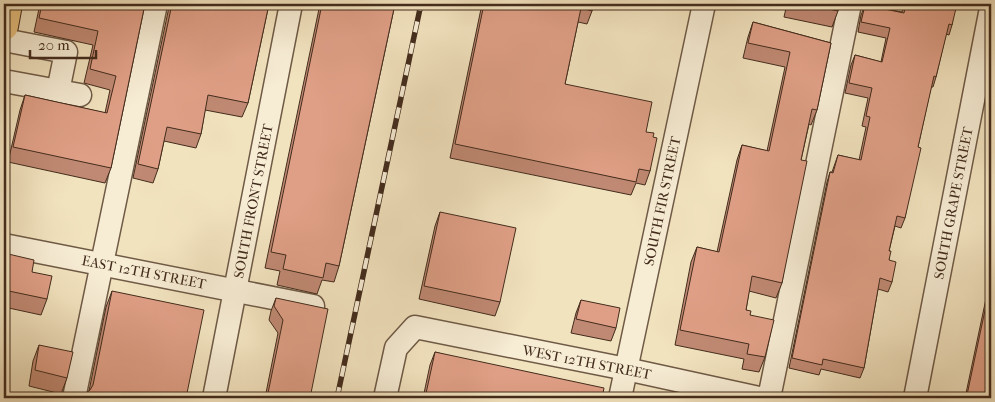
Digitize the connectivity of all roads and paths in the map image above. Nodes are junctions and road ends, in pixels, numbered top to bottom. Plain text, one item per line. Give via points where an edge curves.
1 (8, 4) edge
2 (156, 4) edge
3 (292, 4) edge
4 (704, 4) edge
5 (850, 4) edge
6 (991, 8) edge
7 (4, 26) edge
8 (4, 40) edge
9 (4, 81) edge
10 (4, 244) edge
11 (102, 264) junction
12 (235, 291) junction
13 (313, 306) edge
14 (626, 369) junction
15 (74, 398) edge
16 (214, 398) edge
17 (385, 398) edge
18 (620, 398) edge
19 (759, 398) edge
20 (769, 398) edge
21 (915, 398) edge

1 - 7 main road
2 - 11 street
3 - 12 street, SOUTH FRONT STREET
4 - 14 street, SOUTH FIR STREET
5 - 20 street
6 - 21 street, SOUTH GRAPE STREET
8 - 9 street via 66,52 69,93
10 - 11 street, EAST 12TH STREET
11 - 12 street, EAST 12TH STREET
11 - 15 street
12 - 13 street, EAST 12TH STREET
12 - 16 street, SOUTH FRONT STREET
14 - 17 street, WEST 12TH STREET via 415,327 396,348
14 - 18 street, SOUTH FIR STREET
14 - 19 street, WEST 12TH STREET

